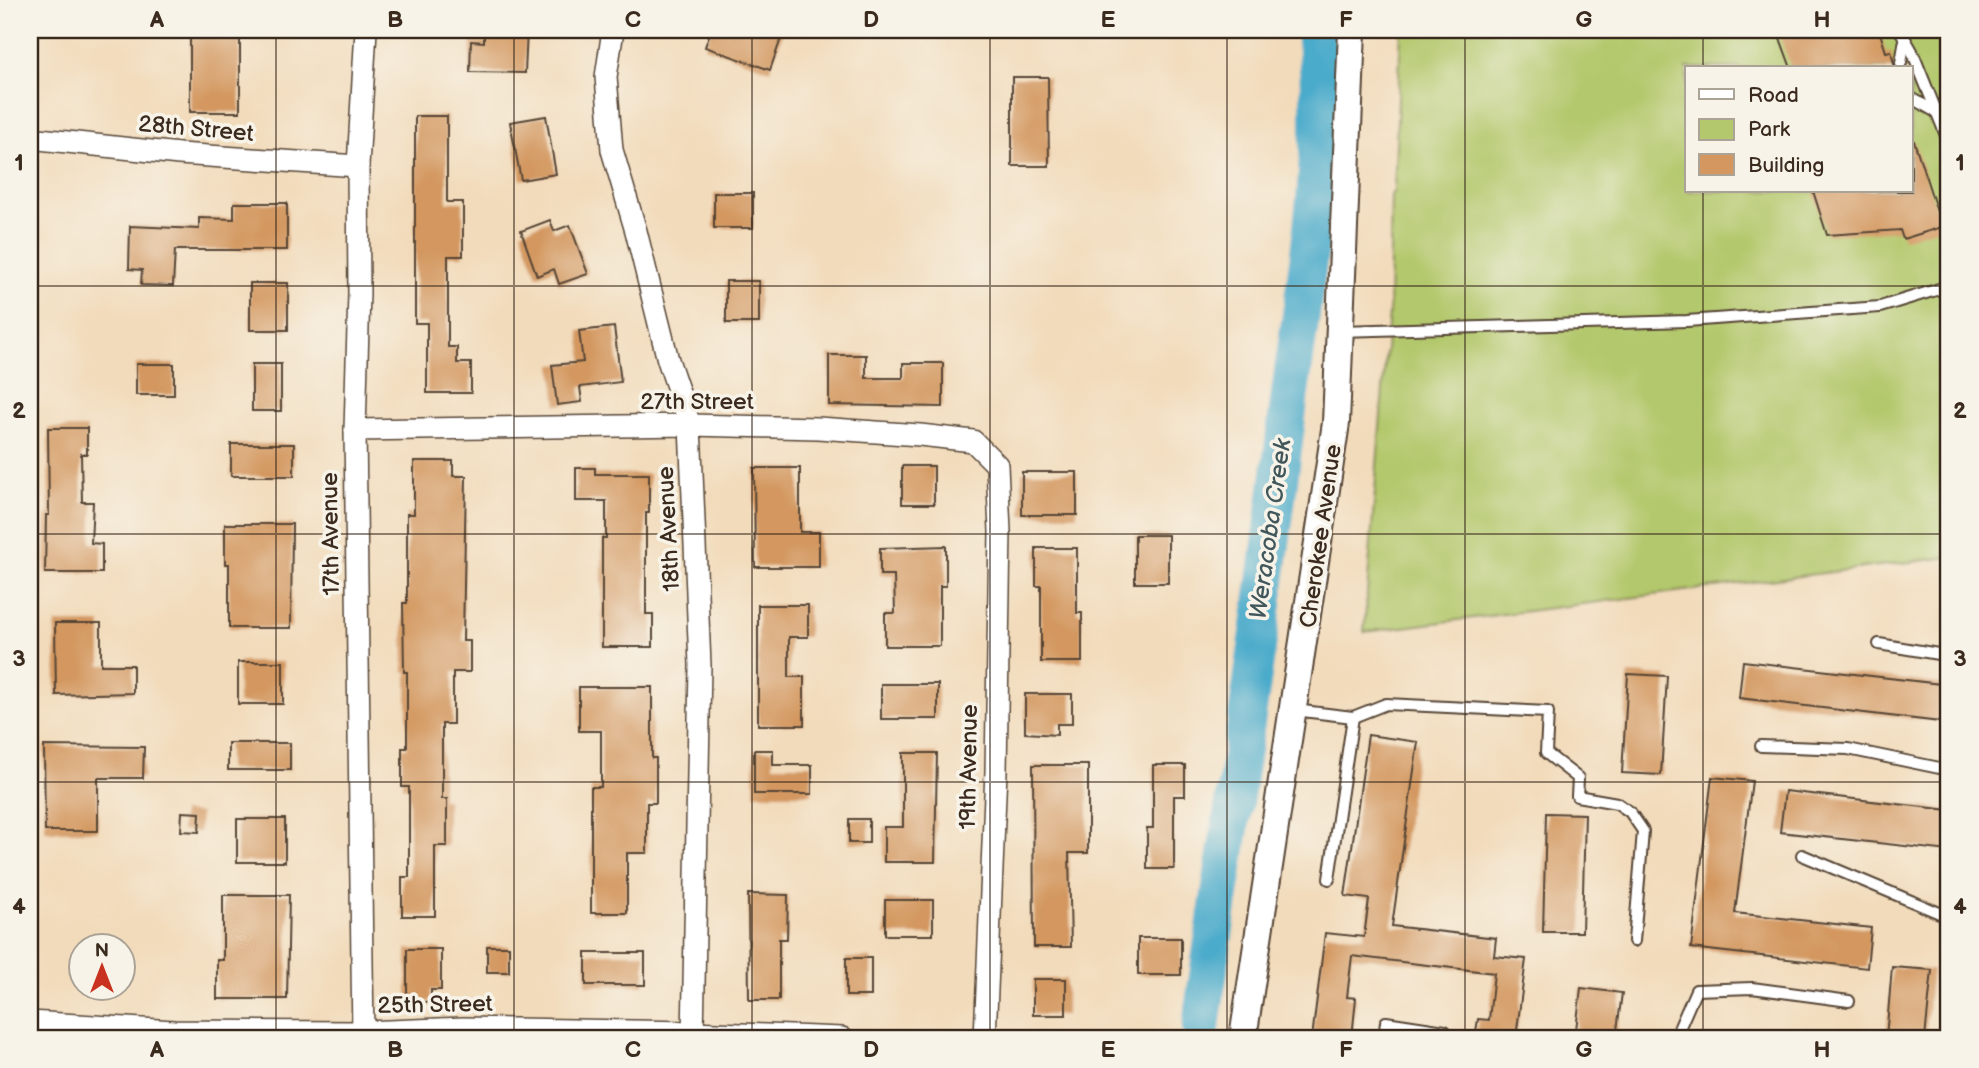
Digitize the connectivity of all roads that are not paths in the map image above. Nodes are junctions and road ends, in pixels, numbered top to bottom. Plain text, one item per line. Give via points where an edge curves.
1 (366, 30) edge
2 (613, 30) edge
3 (1352, 30) edge
4 (1902, 35) edge
5 (1901, 63) dead end
6 (1915, 100) dead end
7 (1936, 111) junction
8 (30, 138) edge
9 (1949, 142) edge
10 (358, 166) junction
11 (1949, 286) edge
12 (1340, 331) junction
13 (690, 425) junction
14 (355, 430) junction
15 (999, 496) joint
16 (1879, 644) dead end
17 (1949, 657) edge
18 (1294, 710) junction
19 (1353, 717) junction
20 (1761, 746) dead end
21 (1949, 770) edge
22 (1802, 855) dead end
23 (1329, 879) dead end
24 (1949, 917) edge
25 (1633, 941) dead end
26 (1849, 1001) dead end
27 (30, 1022) edge
28 (363, 1035) edge
29 (693, 1035) edge
30 (842, 1038) edge
31 (985, 1038) edge
32 (1243, 1038) edge
33 (1384, 1038) edge
34 (1444, 1038) edge
35 (1675, 1038) edge

1 - 10 street, 17th Avenue
2 - 13 street, 18th Avenue via 606,77 612,150
3 - 12 street, Cherokee Avenue
4 - 5 lane
4 - 7 lane
6 - 7 lane
7 - 9 lane
8 - 10 street, 28th Street
10 - 14 street, 17th Avenue
11 - 12 lane via 1880,307 1687,321
12 - 18 street, Cherokee Avenue via 1336,423
13 - 14 street, 27th Street
13 - 15 street, 27th Street via 818,428 972,441 997,466
13 - 29 street, 18th Avenue via 701,665
14 - 28 street, 17th Avenue
15 - 31 street, 19th Avenue via 996,771
16 - 17 lane
18 - 19 lane
18 - 32 street, Cherokee Avenue
19 - 23 lane
19 - 25 lane via 1386,704 1548,712 1546,753 1578,778 1577,796 1617,803 1643,831
20 - 21 lane via 1848,749
22 - 24 lane
26 - 35 lane via 1752,988 1696,990
27 - 28 street, 25th Street
28 - 29 street, 25th Street via 464,1028
29 - 30 street, 25th Street
33 - 34 lane via 1386,1022 1445,1031

